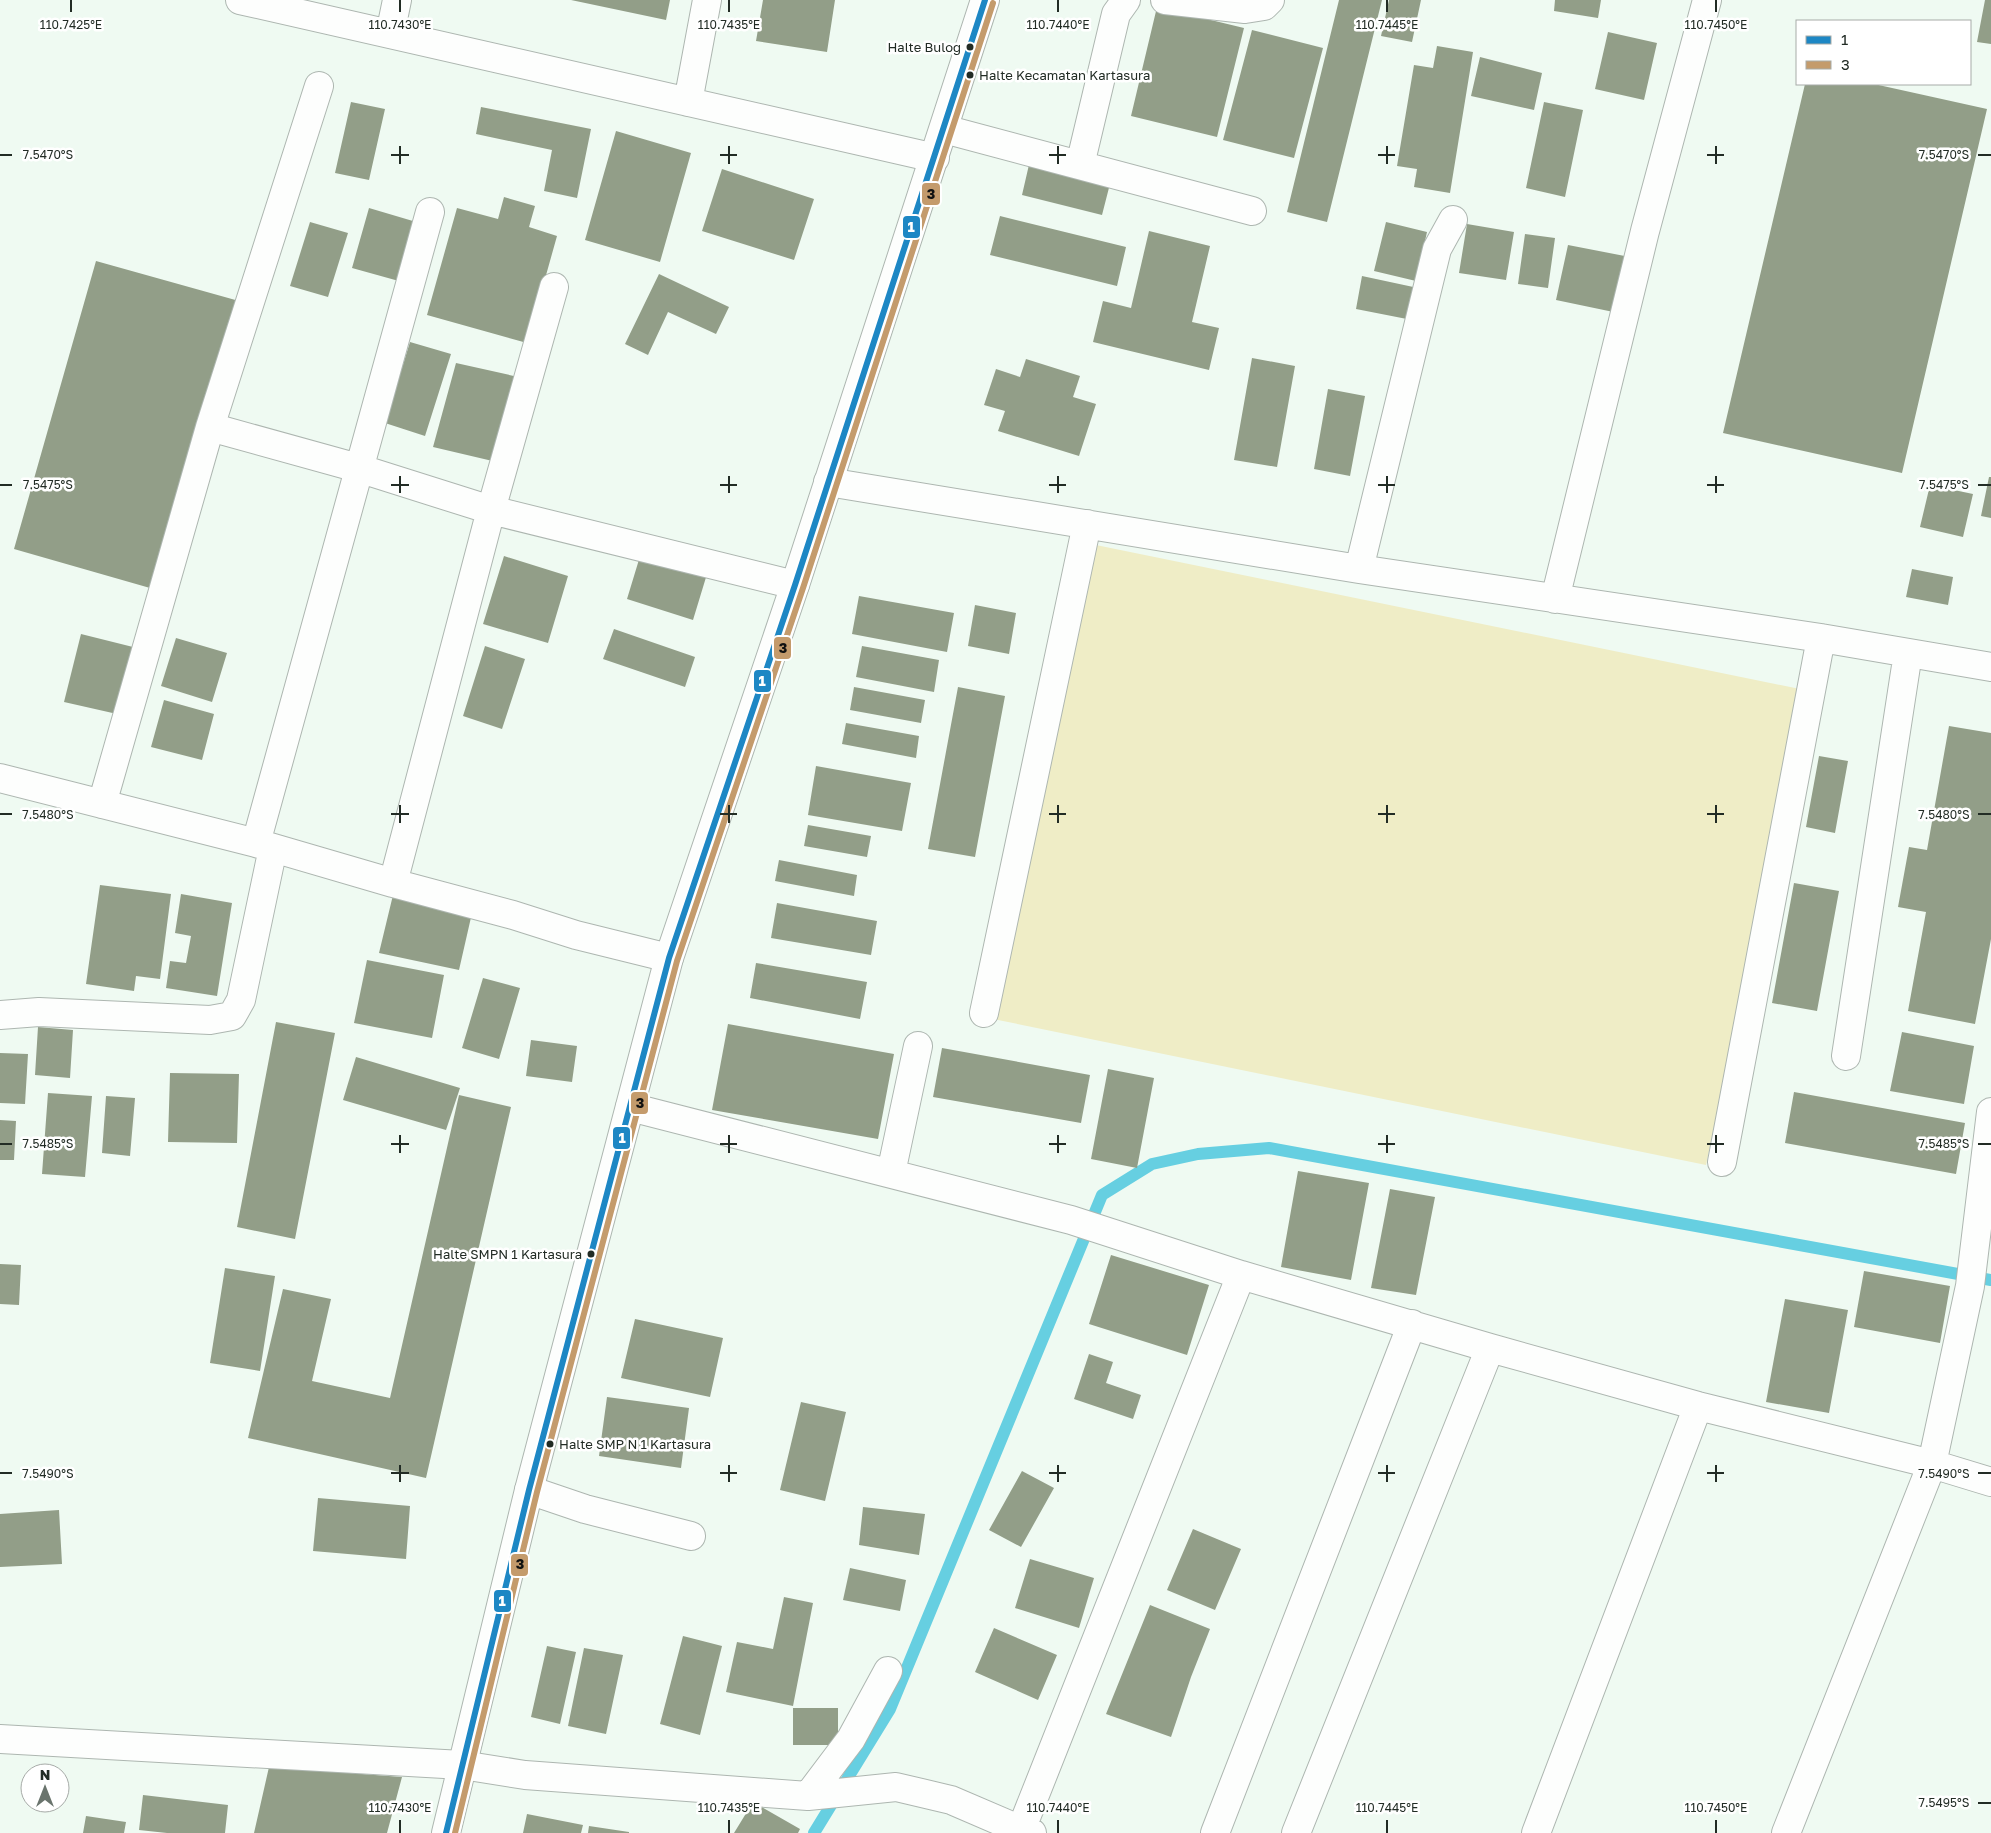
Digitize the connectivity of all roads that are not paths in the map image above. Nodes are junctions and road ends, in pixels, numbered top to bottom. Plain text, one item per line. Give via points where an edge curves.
1 (240, 0) edge
2 (397, 0) edge
3 (707, 0) edge
4 (985, 0) edge
5 (1126, 0) edge
6 (1165, 0) edge
7 (1270, 0) edge
8 (1707, 0) edge
9 (390, 34) junction
10 (319, 86) dead end
11 (688, 102) junction
12 (944, 129) junction
13 (935, 158) junction
14 (1080, 165) junction
15 (1252, 211) dead end
16 (430, 212) dead end
17 (1453, 220) dead end
18 (554, 288) dead end
19 (210, 427) junction
20 (358, 468) junction
21 (828, 482) junction
22 (490, 510) junction
23 (1087, 524) junction
24 (1359, 569) junction
25 (795, 586) junction
26 (1555, 599) junction
27 (1821, 638) junction
28 (1908, 653) junction
29 (1991, 667) edge
30 (0, 778) edge
31 (102, 804) junction
32 (264, 845) junction
33 (393, 883) junction
34 (670, 958) junction
35 (984, 1013) dead end
36 (0, 1015) edge
37 (918, 1046) dead end
38 (1846, 1056) dead end
39 (630, 1107) junction
40 (1991, 1112) edge
41 (1722, 1162) dead end
42 (891, 1173) junction
43 (1240, 1275) junction
44 (1412, 1324) junction
45 (1490, 1348) junction
46 (1698, 1406) junction
47 (1932, 1464) junction
48 (1991, 1482) edge
49 (529, 1490) junction
50 (691, 1536) dead end
51 (888, 1671) dead end
52 (0, 1739) edge
53 (462, 1765) junction
54 (817, 1796) junction
55 (1026, 1832) edge
56 (446, 1833) edge
57 (1215, 1833) edge
58 (1296, 1833) edge
59 (1536, 1833) edge
60 (1786, 1833) edge

1 - 9 street
2 - 9 street
3 - 11 street
4 - 12 street
5 - 14 street via 1116,14
6 - 7 street via 1245,9 1264,6
8 - 26 street via 1645,231
9 - 11 street
10 - 19 street
11 - 13 street
12 - 13 street
12 - 14 street
13 - 21 street
14 - 15 street
16 - 20 street
17 - 24 street via 1437,249
18 - 22 street
19 - 20 street
19 - 31 street
20 - 22 street
20 - 32 street
21 - 23 street
21 - 25 street
22 - 25 street
22 - 33 street
23 - 24 street
23 - 35 street
24 - 26 street
25 - 34 street
26 - 27 street
27 - 28 street
27 - 41 street
28 - 29 street
28 - 38 street
30 - 31 street
31 - 32 street
32 - 33 street
32 - 36 street via 240,1000 232,1016 210,1020 39,1012
33 - 34 street
34 - 39 street
37 - 42 street
39 - 42 street
39 - 49 street
40 - 47 street via 1970,1286
42 - 43 street via 1071,1220
43 - 44 street
43 - 55 street
44 - 45 street
44 - 57 street
45 - 46 street
45 - 58 street
46 - 47 street
46 - 59 street
47 - 48 street
47 - 60 street
49 - 50 street via 585,1509
49 - 53 street
51 - 54 street
52 - 53 street
53 - 54 street via 525,1775
53 - 56 street
54 - 55 street via 896,1787 951,1800

